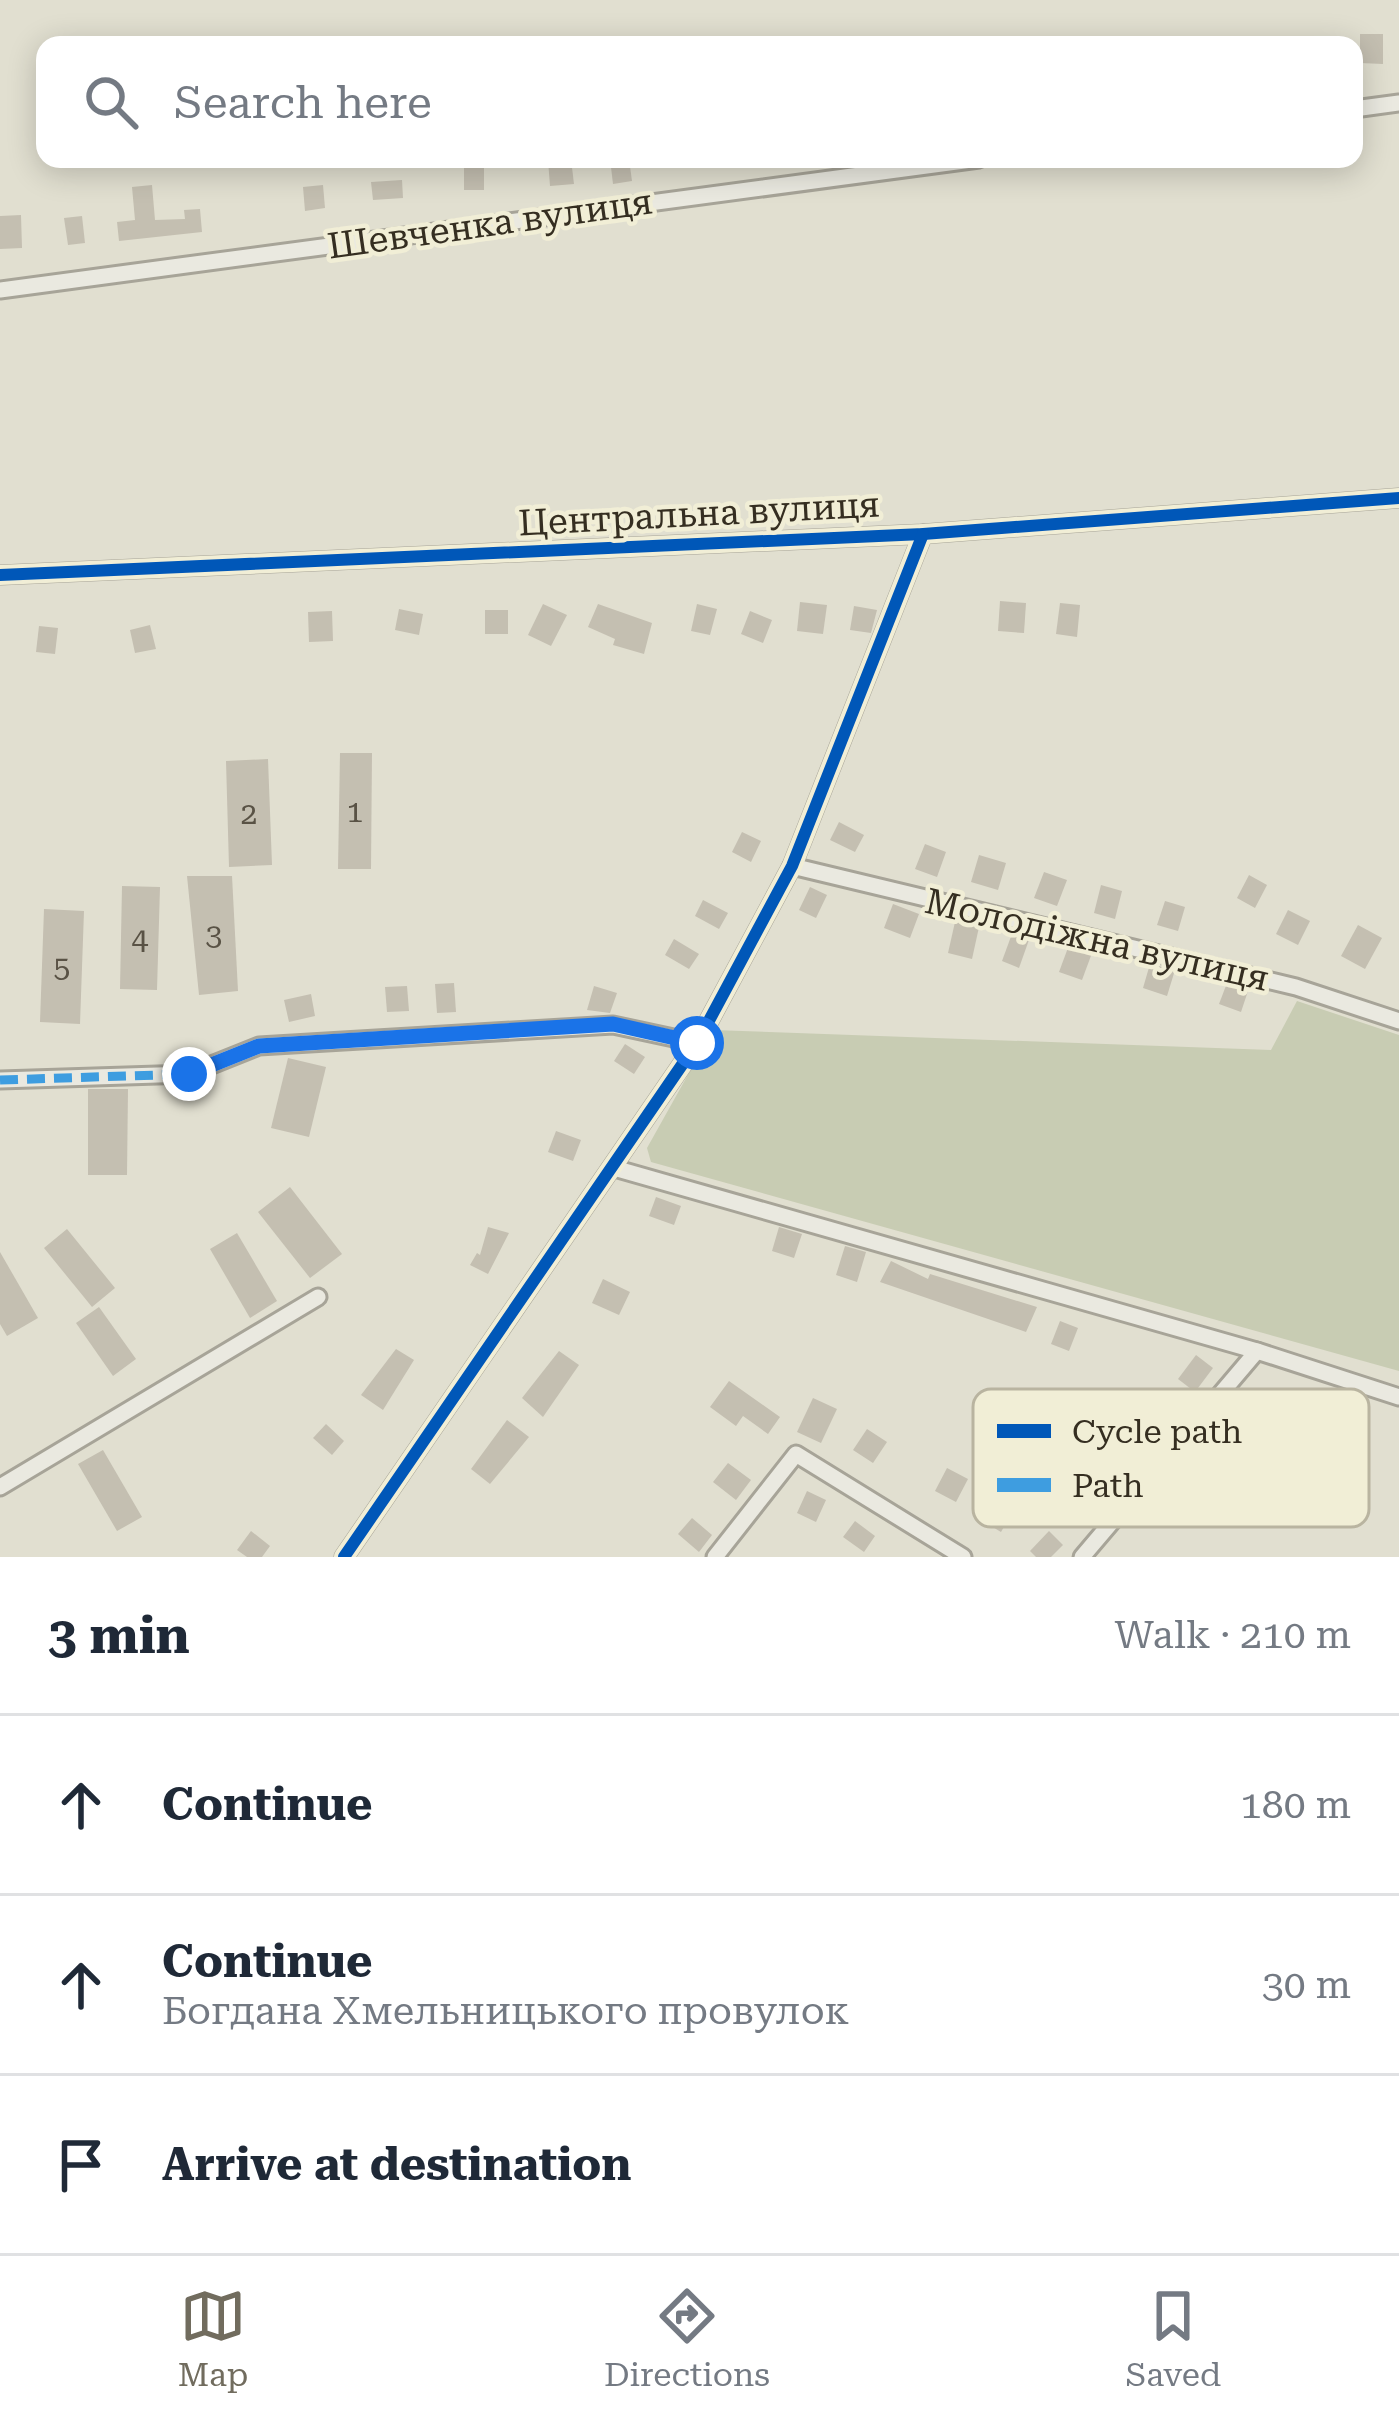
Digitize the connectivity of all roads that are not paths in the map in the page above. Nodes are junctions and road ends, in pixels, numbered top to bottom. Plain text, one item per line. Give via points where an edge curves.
1 (1399, 103) edge
2 (1363, 108) edge
3 (912, 168) edge
4 (0, 290) edge
5 (1399, 498) edge
6 (923, 534) junction
7 (0, 575) edge
8 (792, 866) junction
9 (1399, 1021) edge
10 (697, 1043) junction
11 (0, 1080) edge
12 (614, 1168) junction
13 (318, 1298) dead end
14 (1257, 1351) junction
15 (1225, 1389) edge
16 (1399, 1397) edge
17 (0, 1486) edge
18 (1107, 1527) edge
19 (344, 1557) edge
20 (715, 1557) edge
21 (963, 1557) edge
22 (1082, 1557) edge

1 - 2 street
3 - 4 street, Шевченка вулиця
5 - 6 street, Центральна вулиця
6 - 7 street, Центральна вулиця
6 - 8 street
8 - 9 street, Молодіжна вулиця via 1296,987
8 - 10 street
10 - 11 street via 613,1024 259,1046 189,1074
10 - 12 street
12 - 14 street
12 - 19 street
13 - 17 street
14 - 15 street
14 - 16 street
18 - 22 street
20 - 21 street via 796,1454

